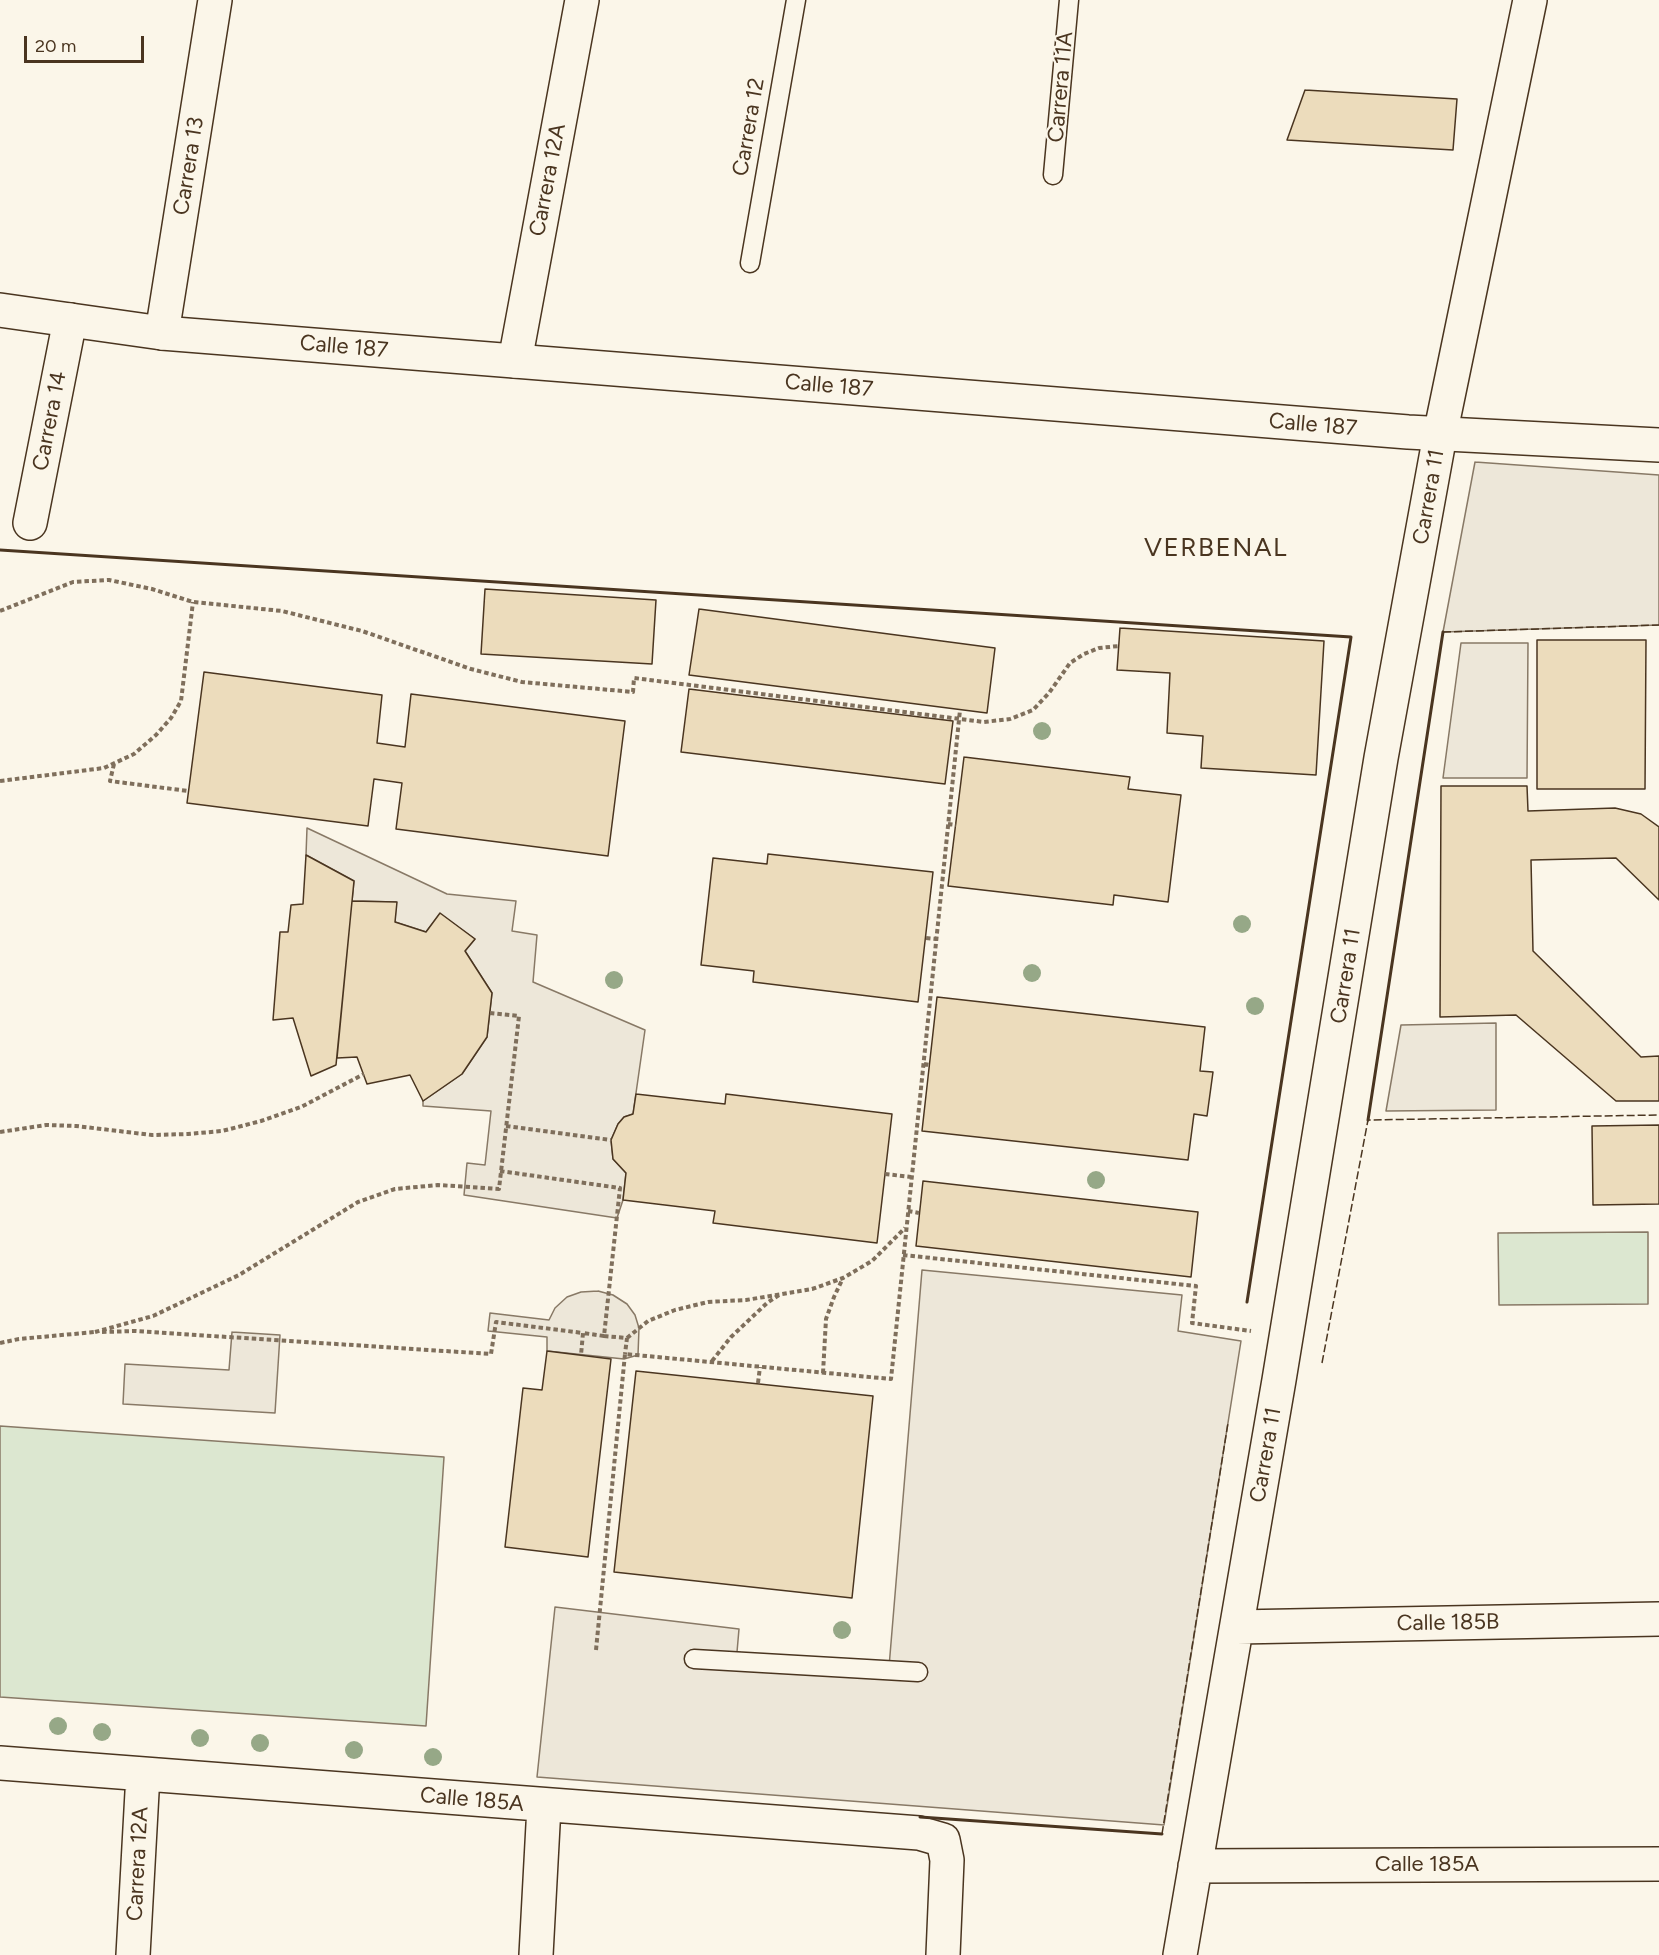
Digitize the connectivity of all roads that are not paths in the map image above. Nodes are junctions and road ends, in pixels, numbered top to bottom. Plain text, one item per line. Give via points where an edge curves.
1 (215, 0) edge
2 (582, 0) edge
3 (796, 0) edge
4 (1070, 0) edge
5 (1530, 0) edge
6 (1053, 175) dead end
7 (750, 263) dead end
8 (0, 310) edge
9 (70, 320) junction
10 (162, 333) junction
11 (515, 361) junction
12 (1440, 435) junction
13 (1659, 445) edge
14 (30, 523) dead end
15 (1659, 1619) edge
16 (1237, 1627) junction
17 (694, 1659) dead end
18 (918, 1672) dead end
19 (0, 1763) edge
20 (143, 1774) junction
21 (544, 1806) junction
22 (1659, 1864) edge
23 (1195, 1866) junction
24 (133, 1955) edge
25 (536, 1955) edge
26 (943, 1955) edge
27 (1180, 1955) edge

1 - 10 street, Carrera 13
2 - 11 street, Carrera 12A
3 - 7 lane, Carrera 12
4 - 6 lane, Carrera 11A
5 - 12 street, Carrera 11
8 - 9 street, Calle 187
9 - 10 street, Calle 187
9 - 14 street, Carrera 14
10 - 11 street, Calle 187
11 - 12 street, Calle 187
12 - 13 street, Calle 187
12 - 16 street, Carrera 11 via 1381,758
15 - 16 street, Calle 185B
16 - 23 street, Carrera 11
17 - 18 lane
19 - 20 street, Calle 185A
20 - 21 street, Calle 185A
20 - 24 street, Carrera 12A
21 - 25 street
21 - 26 street, Calle 185A via 919,1833 943,1840 947,1860
22 - 23 street, Calle 185A
23 - 27 street, Carrera 11

